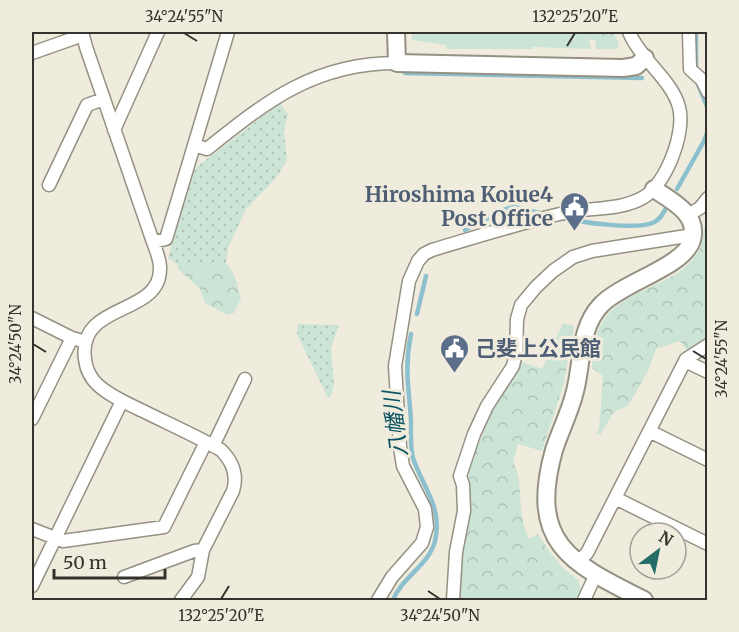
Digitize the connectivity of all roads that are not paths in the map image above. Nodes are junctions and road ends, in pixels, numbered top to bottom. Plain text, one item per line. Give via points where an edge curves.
1 (158, 32) edge
2 (225, 32) edge
3 (396, 32) edge
4 (629, 32) edge
5 (689, 32) edge
6 (83, 33) edge
7 (32, 53) edge
8 (645, 58) junction
9 (397, 63) junction
10 (708, 92) edge
11 (104, 99) junction
12 (114, 130) junction
13 (194, 145) junction
14 (49, 185) dead end
15 (654, 189) junction
16 (708, 198) edge
17 (688, 215) junction
18 (693, 235) junction
19 (153, 242) junction
20 (32, 318) edge
21 (72, 338) junction
22 (85, 341) junction
23 (708, 345) edge
24 (685, 361) junction
25 (708, 372) edge
26 (245, 379) dead end
27 (122, 401) junction
28 (32, 419) edge
29 (649, 431) junction
30 (209, 444) junction
31 (708, 460) edge
32 (615, 498) junction
33 (32, 529) edge
34 (55, 539) junction
35 (708, 544) edge
36 (203, 550) junction
37 (577, 563) junction
38 (124, 576) dead end
39 (595, 576) junction
40 (32, 586) edge
41 (181, 600) edge
42 (378, 600) edge
43 (453, 600) edge
44 (584, 600) edge
45 (644, 600) edge

1 - 12 street
2 - 13 street
3 - 9 street
4 - 8 street
5 - 10 street via 690,69
6 - 7 street
6 - 11 street
8 - 9 street via 636,66 623,68
8 - 15 street via 675,96 681,117 676,146
9 - 13 street via 356,66 305,81 207,149
11 - 12 street
11 - 14 street via 87,105
12 - 19 street
13 - 19 street via 166,239
15 - 17 street
15 - 42 street via 630,203 562,213 424,254 409,281 395,386 403,466 425,509 427,527 422,543
16 - 17 street
17 - 18 street
18 - 37 street via 688,249 678,259 602,304 586,329 575,394 552,460 546,500 550,528
18 - 43 street via 573,256 536,287 522,305 513,366 484,412 460,476 464,511
19 - 22 street via 160,270 154,287 147,295 95,324
20 - 21 street
21 - 22 street
21 - 28 street
22 - 27 street via 91,378
23 - 24 street
24 - 25 street
24 - 29 street
26 - 30 street
27 - 30 street
27 - 34 street
29 - 31 street
29 - 32 street
30 - 34 street via 164,527
30 - 36 street via 228,457 236,481
32 - 35 street
32 - 37 street
33 - 34 street
34 - 40 street
36 - 38 street
36 - 41 street via 198,578
37 - 39 street
39 - 44 street
39 - 45 street

